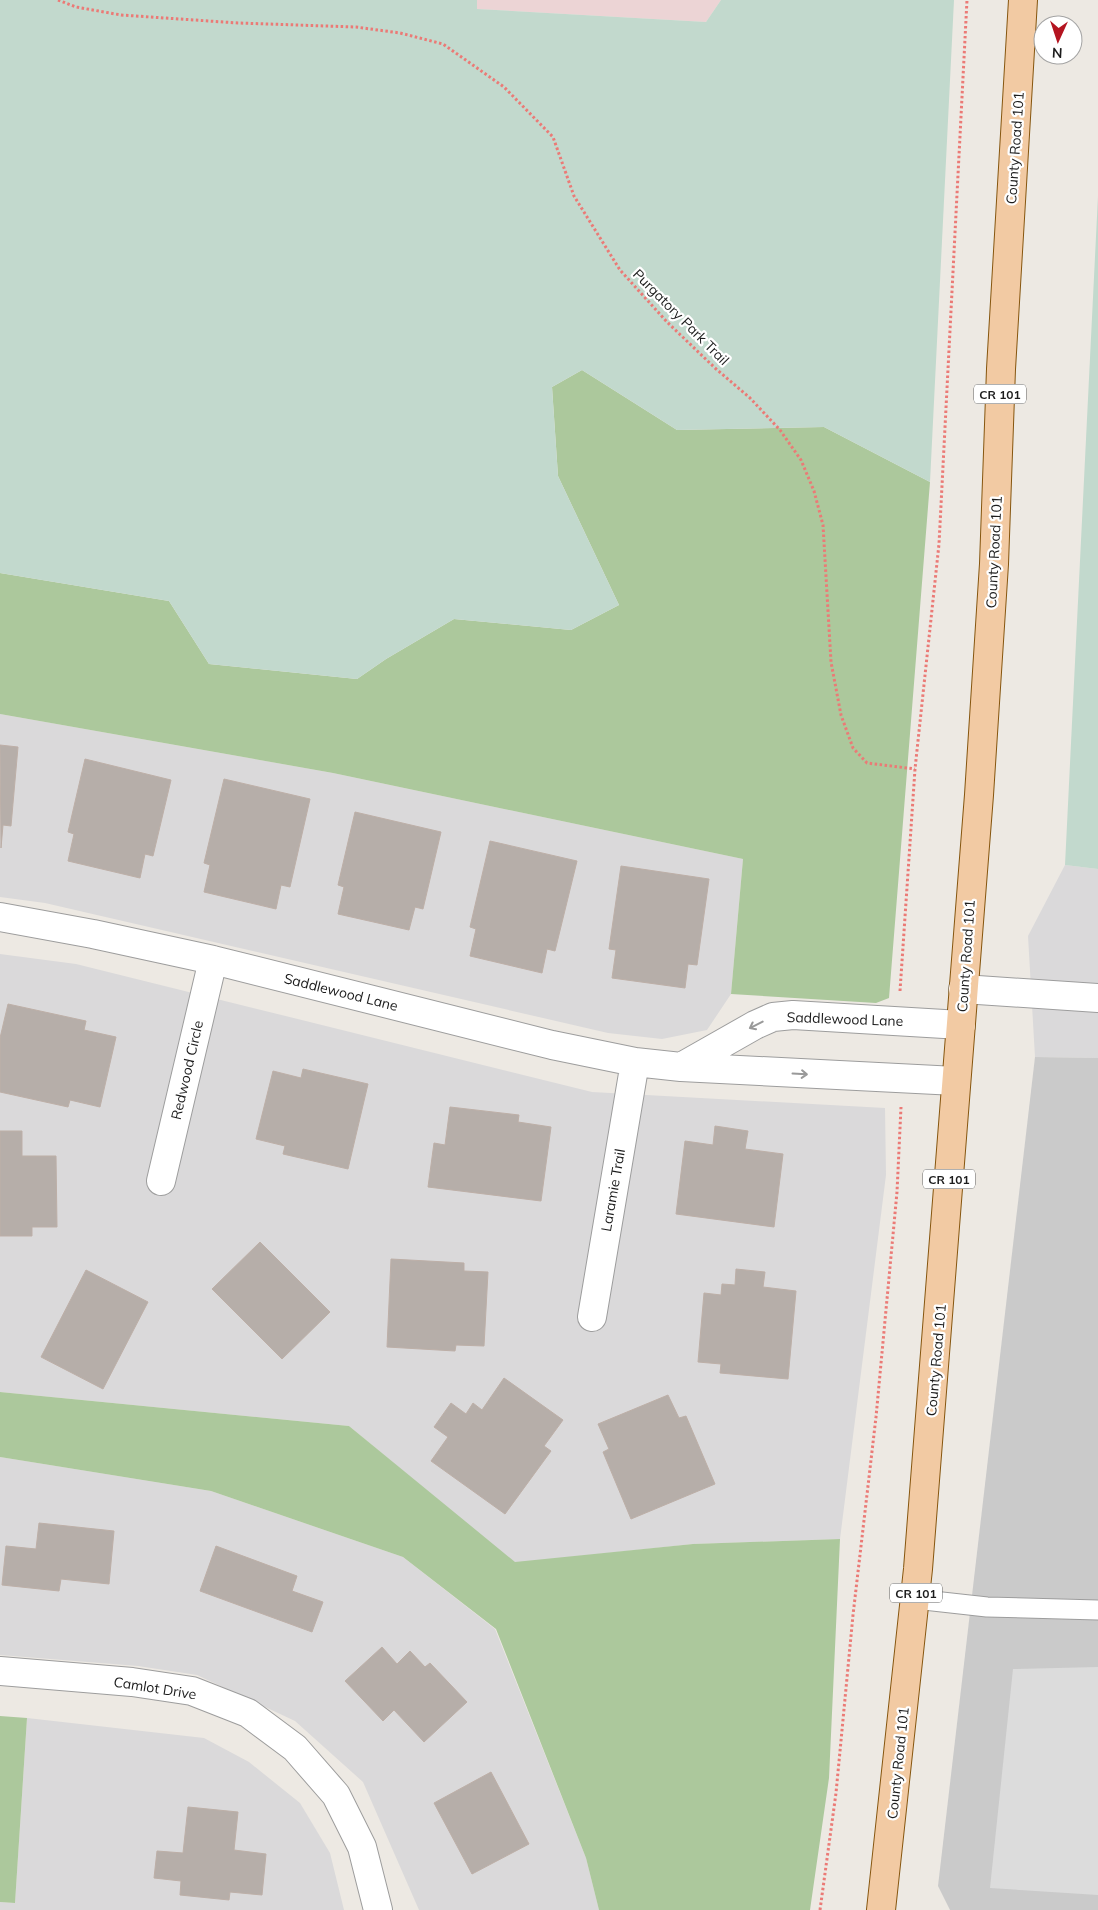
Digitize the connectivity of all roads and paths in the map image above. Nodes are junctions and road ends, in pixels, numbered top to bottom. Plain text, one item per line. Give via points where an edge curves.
1 (58, 0) edge
2 (967, 0) edge
3 (1024, 0) edge
4 (915, 769) junction
5 (0, 918) edge
6 (213, 960) junction
7 (963, 989) junction
8 (1098, 998) edge
9 (900, 1022) junction
10 (960, 1025) junction
11 (635, 1062) junction
12 (681, 1067) junction
13 (901, 1079) junction
14 (956, 1082) junction
15 (161, 1181) dead end
16 (592, 1317) dead end
17 (915, 1599) junction
18 (1098, 1610) edge
19 (0, 1671) edge
20 (377, 1907) edge
21 (820, 1910) edge
22 (881, 1910) edge

1 - 4 path, Purgatory Park Trail via 76,7 121,15 356,27 400,33 443,44 504,87 552,137 574,196 620,270 667,322 762,411 801,460 823,524 831,662 841,715 853,748 867,763
2 - 4 path via 938,544
3 - 7 main road, County Road 101 / CR 101 via 1001,369 994,564
4 - 9 path
5 - 6 street, Saddlewood Lane
6 - 11 street, Saddlewood Lane via 552,1045
6 - 15 street, Redwood Circle
7 - 8 street
7 - 10 main road, County Road 101 / CR 101
9 - 10 street, Saddlewood Lane
9 -> 12 street, Saddlewood Lane via 773,1017
10 - 14 main road, County Road 101 / CR 101
11 - 12 street, Saddlewood Lane
11 - 16 street, Laramie Trail
12 -> 13 street, Saddlewood Lane
13 - 14 street, Saddlewood Lane
13 - 21 path via 897,1192 876,1417 852,1615 836,1793
14 - 17 main road, County Road 101 / CR 101
17 - 18 lane via 987,1608
17 - 22 main road, County Road 101 / CR 101
19 - 20 street, Camlot Drive via 132,1682 192,1691 248,1713 295,1748 336,1795 362,1846

